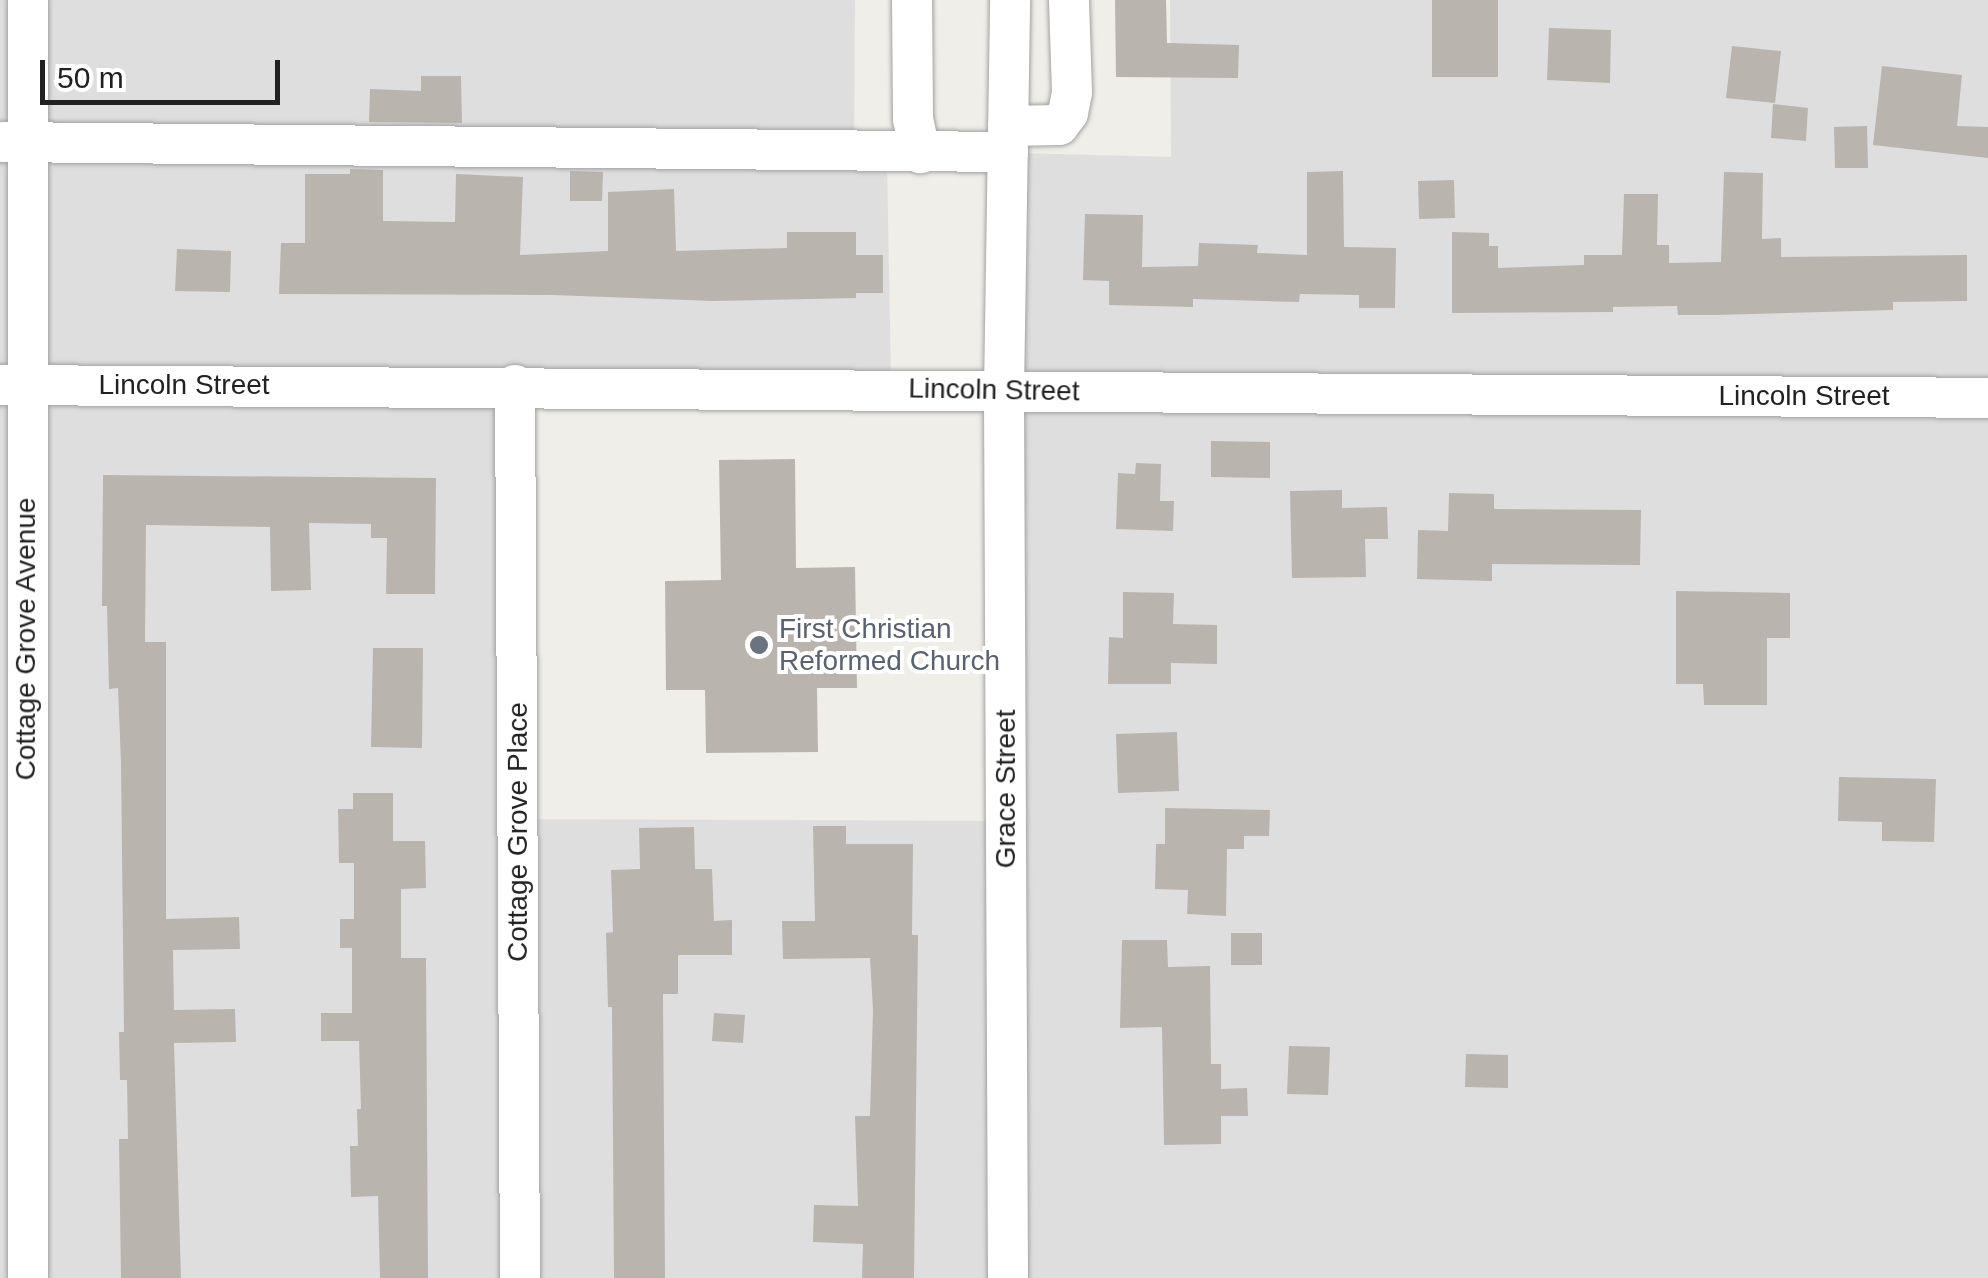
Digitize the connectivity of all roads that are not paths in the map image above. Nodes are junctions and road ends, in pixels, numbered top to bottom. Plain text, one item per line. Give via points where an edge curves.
1 (28, 0) edge
2 (912, 0) edge
3 (1010, 0) edge
4 (1069, 0) edge
5 (1008, 139) junction
6 (13, 142) edge
7 (920, 153) junction
8 (13, 385) edge
9 (514, 386) junction
10 (1004, 391) junction
11 (1988, 398) edge
12 (28, 1278) edge
13 (520, 1278) edge
14 (1008, 1278) edge

1 - 6 street, Cottage Grove Avenue
2 - 7 street via 913,119
3 - 5 street, Grace Street
4 - 5 street via 1068,113 1059,125
5 - 7 street
5 - 10 street, Grace Street
6 - 7 street
6 - 8 street, Cottage Grove Avenue
8 - 9 street, Lincoln Street
8 - 12 street, Cottage Grove Avenue
9 - 10 street, Lincoln Street
9 - 13 street, Cottage Grove Place
10 - 11 street, Lincoln Street
10 - 14 street, Grace Street

